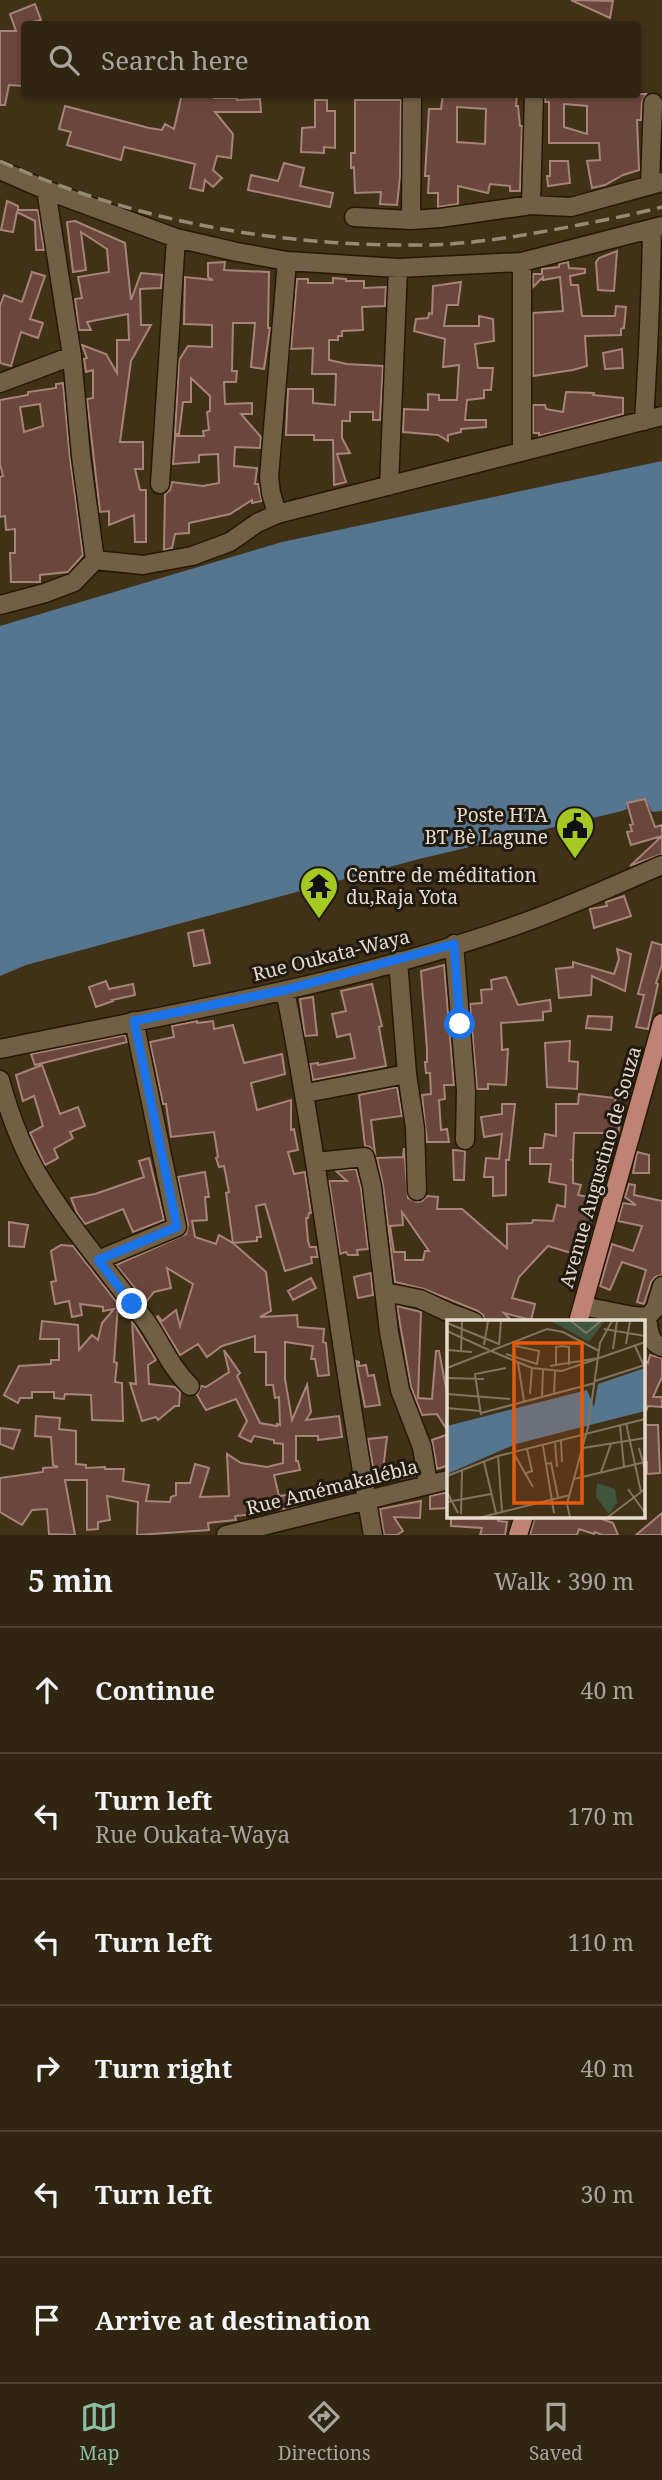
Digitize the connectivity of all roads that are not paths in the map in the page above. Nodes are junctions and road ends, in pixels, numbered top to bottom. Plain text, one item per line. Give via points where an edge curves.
1 (412, 98) edge
2 (534, 98) edge
3 (653, 103) dead end
4 (0, 170) edge
5 (656, 183) edge
6 (46, 190) junction
7 (531, 205) junction
8 (354, 216) dead end
9 (411, 219) junction
10 (657, 227) edge
11 (176, 238) junction
12 (287, 261) junction
13 (522, 262) junction
14 (398, 268) junction
15 (72, 356) junction
16 (0, 383) edge
17 (662, 416) edge
18 (644, 421) junction
19 (522, 452) junction
20 (160, 484) dead end
21 (389, 486) junction
22 (277, 514) junction
23 (96, 560) junction
24 (0, 605) edge
25 (662, 865) edge
26 (454, 944) junction
27 (398, 961) junction
28 (285, 990) junction
29 (134, 1021) junction
30 (662, 1023) edge
31 (0, 1049) edge
32 (407, 1074) junction
33 (0, 1080) edge
34 (306, 1093) junction
35 (465, 1140) dead end
36 (316, 1162) junction
37 (417, 1191) dead end
38 (98, 1260) junction
39 (662, 1286) edge
40 (385, 1292) junction
41 (580, 1314) edge
42 (647, 1317) junction
43 (471, 1320) edge
44 (662, 1348) edge
45 (190, 1385) dead end
46 (447, 1479) edge
47 (428, 1484) junction
48 (366, 1500) junction
49 (523, 1518) edge
50 (250, 1532) edge
51 (226, 1535) edge
52 (373, 1535) edge
53 (518, 1535) edge

1 - 9 street
2 - 7 street
3 - 5 street
4 - 6 street
5 - 7 street via 571,207
6 - 11 street
6 - 15 street
7 - 9 street
8 - 9 street
10 - 13 street
10 - 18 street
11 - 12 street
11 - 20 street
12 - 14 street
12 - 22 street via 269,477
13 - 14 street
13 - 19 street
14 - 21 street
15 - 16 street
15 - 23 street via 80,456
17 - 18 street
18 - 19 street
19 - 21 street
21 - 22 street
22 - 23 street via 230,542 192,556 143,565
23 - 24 street via 74,582
25 - 26 street, Rue Oukata-Waya via 520,924
26 - 27 street, Rue Oukata-Waya
26 - 35 street via 466,1091
27 - 28 street, Rue Oukata-Waya
27 - 32 street
28 - 29 street, Rue Oukata-Waya
28 - 34 street
29 - 31 street, Rue Oukata-Waya
29 - 38 street via 177,1227
30 - 41 main road, Avenue Augustino de Souza
32 - 34 street
32 - 37 street
33 - 38 street via 11,1119 42,1182
34 - 36 street
36 - 40 street via 365,1157
36 - 48 street
38 - 45 street via 145,1321 176,1373
39 - 42 street
40 - 43 street via 421,1298
40 - 47 street via 400,1390 422,1447
41 - 42 street
42 - 44 street via 649,1336
46 - 47 street, Rue Amémakalébla
47 - 48 street, Rue Amémakalébla
48 - 50 street, Rue Amémakalébla
48 - 52 street
49 - 53 main road
50 - 51 street, Rue Amémakalébla

